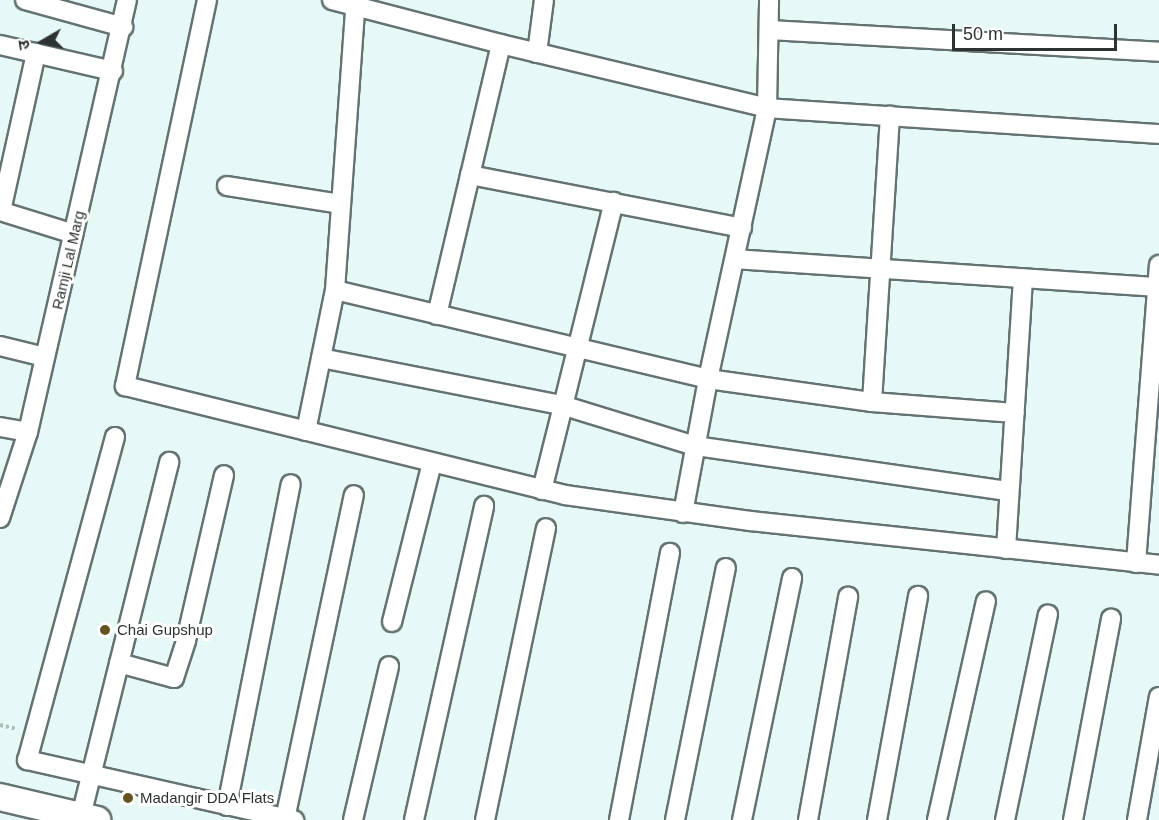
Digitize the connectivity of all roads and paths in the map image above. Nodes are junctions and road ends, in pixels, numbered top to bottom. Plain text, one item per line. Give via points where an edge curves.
1 (25, 0) edge
2 (127, 0) edge
3 (207, 0) edge
4 (332, 0) edge
5 (544, 0) edge
6 (769, 0) edge
7 (356, 3) edge
8 (123, 27) junction
9 (768, 30) junction
10 (501, 44) junction
11 (0, 45) edge
12 (1159, 52) edge
13 (36, 53) junction
14 (537, 53) junction
15 (113, 71) junction
16 (767, 108) junction
17 (890, 116) junction
18 (1159, 134) edge
19 (470, 175) junction
20 (227, 186) dead end
21 (614, 202) junction
22 (341, 204) junction
23 (0, 211) edge
24 (742, 228) junction
25 (74, 234) junction
26 (735, 259) junction
27 (1159, 265) edge
28 (880, 269) junction
29 (1023, 279) junction
30 (1157, 287) junction
31 (335, 290) junction
32 (437, 315) junction
33 (0, 346) edge
34 (579, 349) junction
35 (45, 357) junction
36 (321, 358) junction
37 (708, 378) junction
38 (872, 402) junction
39 (565, 406) junction
40 (1015, 413) junction
41 (0, 427) edge
42 (306, 431) junction
43 (28, 432) junction
44 (115, 437) dead end
45 (695, 446) junction
46 (169, 462) dead end
47 (432, 463) junction
48 (224, 476) dead end
49 (1151, 480) edge
50 (291, 484) dead end
51 (542, 490) junction
52 (1008, 492) junction
53 (354, 495) dead end
54 (484, 506) dead end
55 (683, 513) junction
56 (0, 518) edge
57 (546, 528) dead end
58 (1006, 549) junction
59 (670, 553) dead end
60 (1136, 562) junction
61 (1159, 565) edge
62 (726, 568) dead end
63 (792, 578) dead end
64 (918, 596) dead end
65 (848, 597) dead end
66 (986, 601) dead end
67 (1047, 614) dead end
68 (1111, 619) dead end
69 (392, 622) dead end
70 (119, 663) junction
71 (389, 666) dead end
72 (1159, 697) edge
73 (91, 775) junction
74 (0, 797) edge
75 (227, 806) junction
76 (89, 818) edge
77 (289, 819) edge
78 (353, 820) edge
79 (414, 820) edge
80 (485, 820) edge
81 (618, 820) edge
82 (675, 820) edge
83 (742, 820) edge
84 (808, 820) edge
85 (877, 820) edge
86 (936, 820) edge
87 (1005, 820) edge
88 (1072, 820) edge
89 (1137, 820) edge

1 - 8 street
2 - 8 street, Ramji Lal Marg
3 - 42 street via 125,386
4 - 7 street
5 - 14 street
6 - 9 street
7 - 10 street
7 - 22 street
8 - 15 street, Ramji Lal Marg
9 - 12 street
9 - 16 street
10 - 14 street
10 - 19 street
11 - 13 street
13 - 15 street
13 - 23 street
14 - 16 street
15 - 25 street, Ramji Lal Marg
16 - 17 street
16 - 24 street
17 - 18 street
17 - 28 street
19 - 21 street
19 - 32 street
20 - 22 street
21 - 24 street
21 - 34 street
22 - 31 street
23 - 25 street
24 - 26 street
25 - 35 street, Ramji Lal Marg
26 - 28 street
26 - 37 street
27 - 30 street
28 - 29 street
28 - 38 street
29 - 30 street
29 - 40 street
30 - 49 street
31 - 32 street
31 - 36 street
32 - 34 street
33 - 35 street
34 - 37 street
34 - 39 street
35 - 43 street, Ramji Lal Marg
36 - 39 street
36 - 42 street
37 - 38 street
37 - 45 street
38 - 40 street
39 - 45 street
39 - 51 street
40 - 52 street
41 - 43 street
42 - 47 street
43 - 56 street, Ramji Lal Marg
44 - 73 street via 27,760
45 - 52 street
45 - 55 street
46 - 70 street
47 - 51 street
47 - 69 street
48 - 70 street via 174,678
49 - 60 street
50 - 75 street
51 - 55 street
52 - 58 street
53 - 77 street
54 - 79 street
55 - 58 street
57 - 80 street
58 - 60 street
59 - 81 street
60 - 61 street
62 - 82 street
63 - 83 street
64 - 85 street
65 - 84 street
66 - 86 street
67 - 87 street
68 - 88 street
70 - 73 street
71 - 78 street
72 - 89 street
73 - 75 street
73 - 76 street
74 - 76 main road
75 - 77 street

